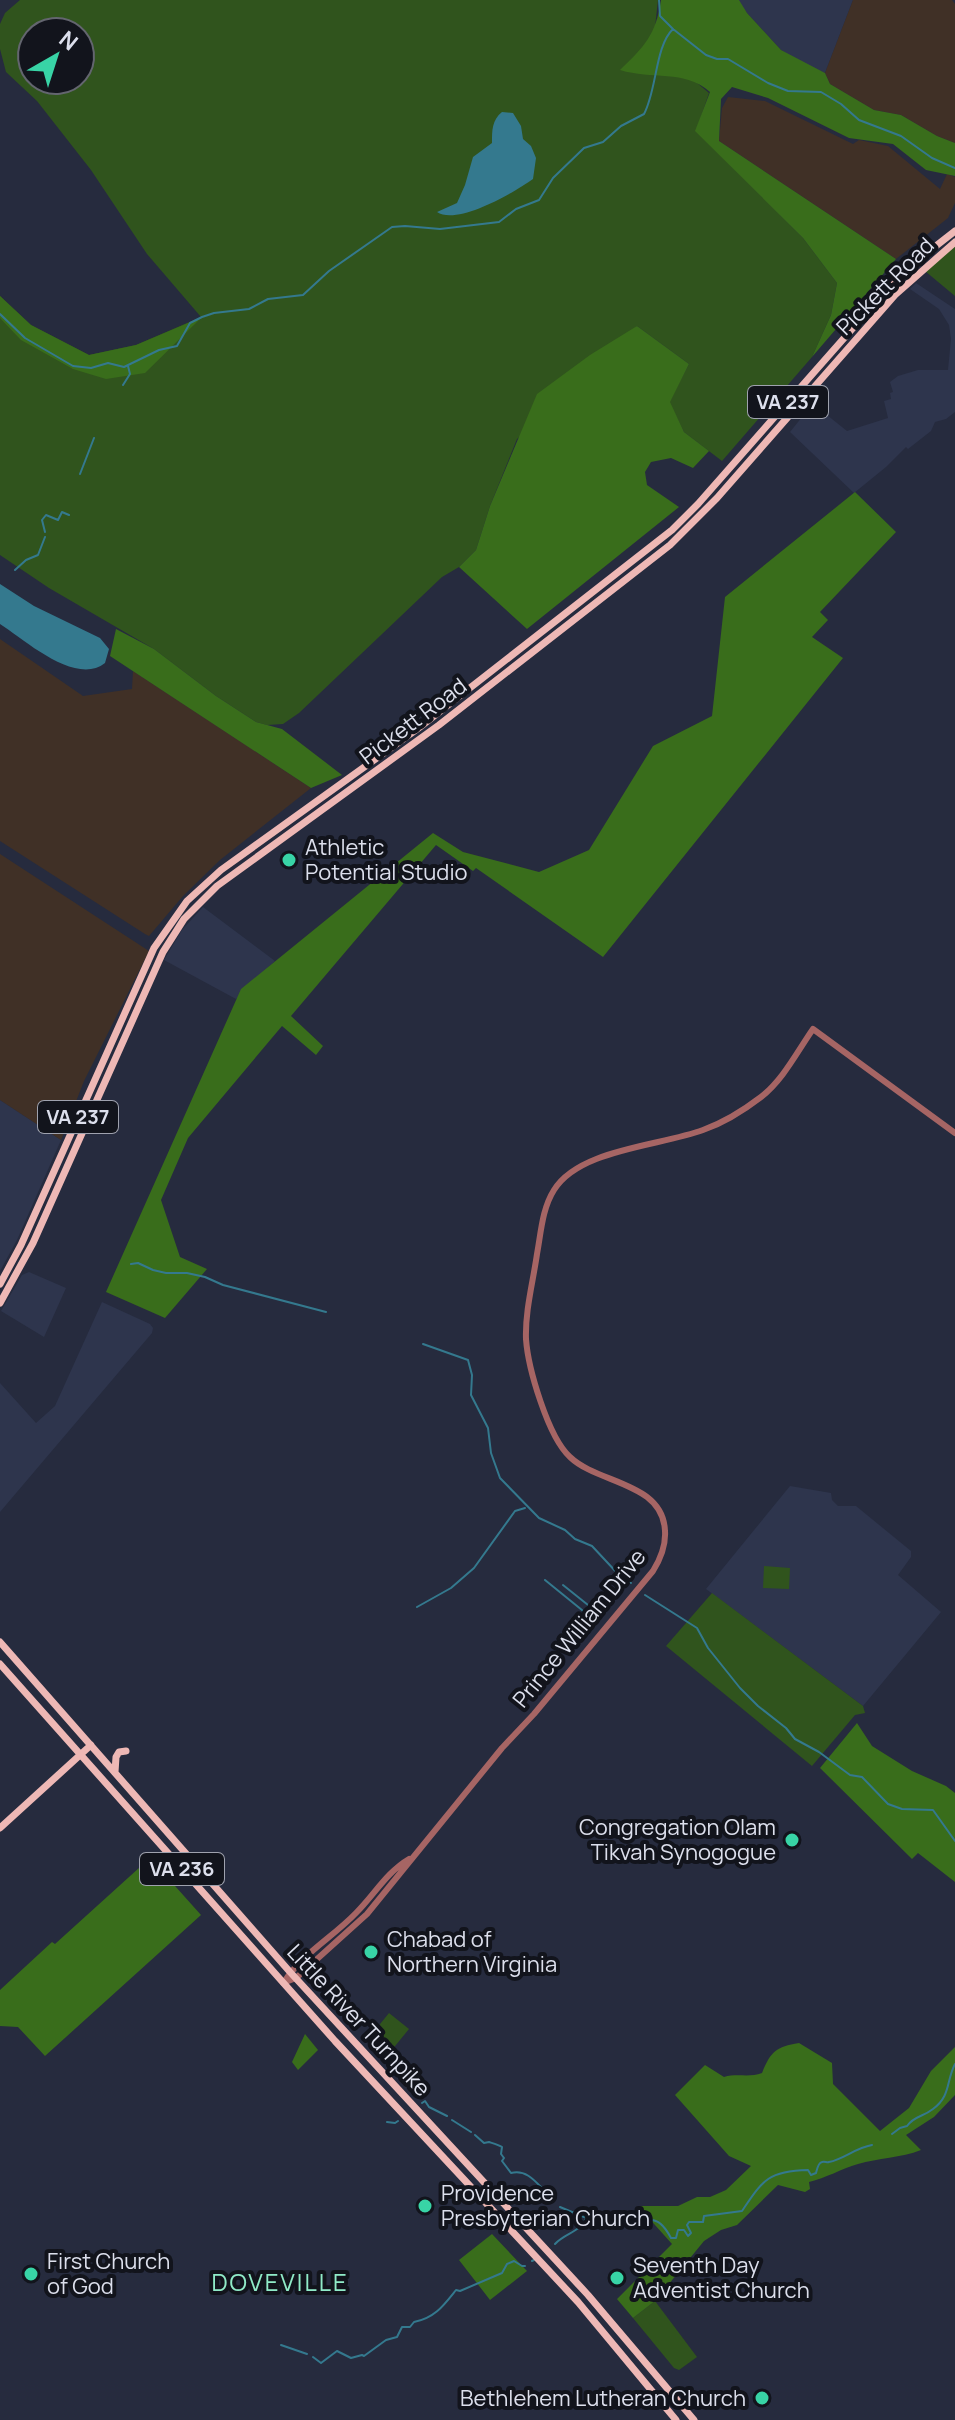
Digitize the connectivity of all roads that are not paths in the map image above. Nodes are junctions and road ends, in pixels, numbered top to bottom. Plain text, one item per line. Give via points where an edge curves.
1 (955, 231) edge
2 (955, 242) edge
3 (955, 1133) edge
4 (0, 1284) edge
5 (0, 1303) edge
6 (0, 1642) edge
7 (0, 1664) edge
8 (91, 1745) junction
9 (126, 1751) dead end
10 (81, 1755) junction
11 (115, 1772) junction
12 (0, 1828) edge
13 (293, 1975) junction
14 (283, 1983) junction
15 (676, 2420) edge
16 (694, 2420) edge

1 - 4 main road, Pickett Road / VA 237 via 875,303 672,530 187,901 154,948
2 - 5 main road, Pickett Road / VA 237 via 895,295 670,545 439,725 217,886 184,919 163,952 33,1243
3 - 13 street, Prince William Drive via 813,1029 773,1086 747,1107 695,1133 588,1161 564,1177 543,1221 526,1326 534,1382 562,1449 583,1467 650,1499 665,1523 664,1547 653,1571 367,1914
6 - 8 main road, Little River Turnpike / VA 236
7 - 10 main road, Little River Turnpike / VA 236
8 - 10 main road
8 - 11 main road, Little River Turnpike / VA 236
9 - 11 main road via 116,1757
10 - 12 main road
10 - 14 main road, Little River Turnpike / VA 236
11 - 13 main road, Little River Turnpike / VA 236
13 - 14 street, Prince William Drive
13 - 16 main road, Little River Turnpike / VA 236 via 588,2295
14 - 15 main road, Little River Turnpike / VA 236 via 578,2302

